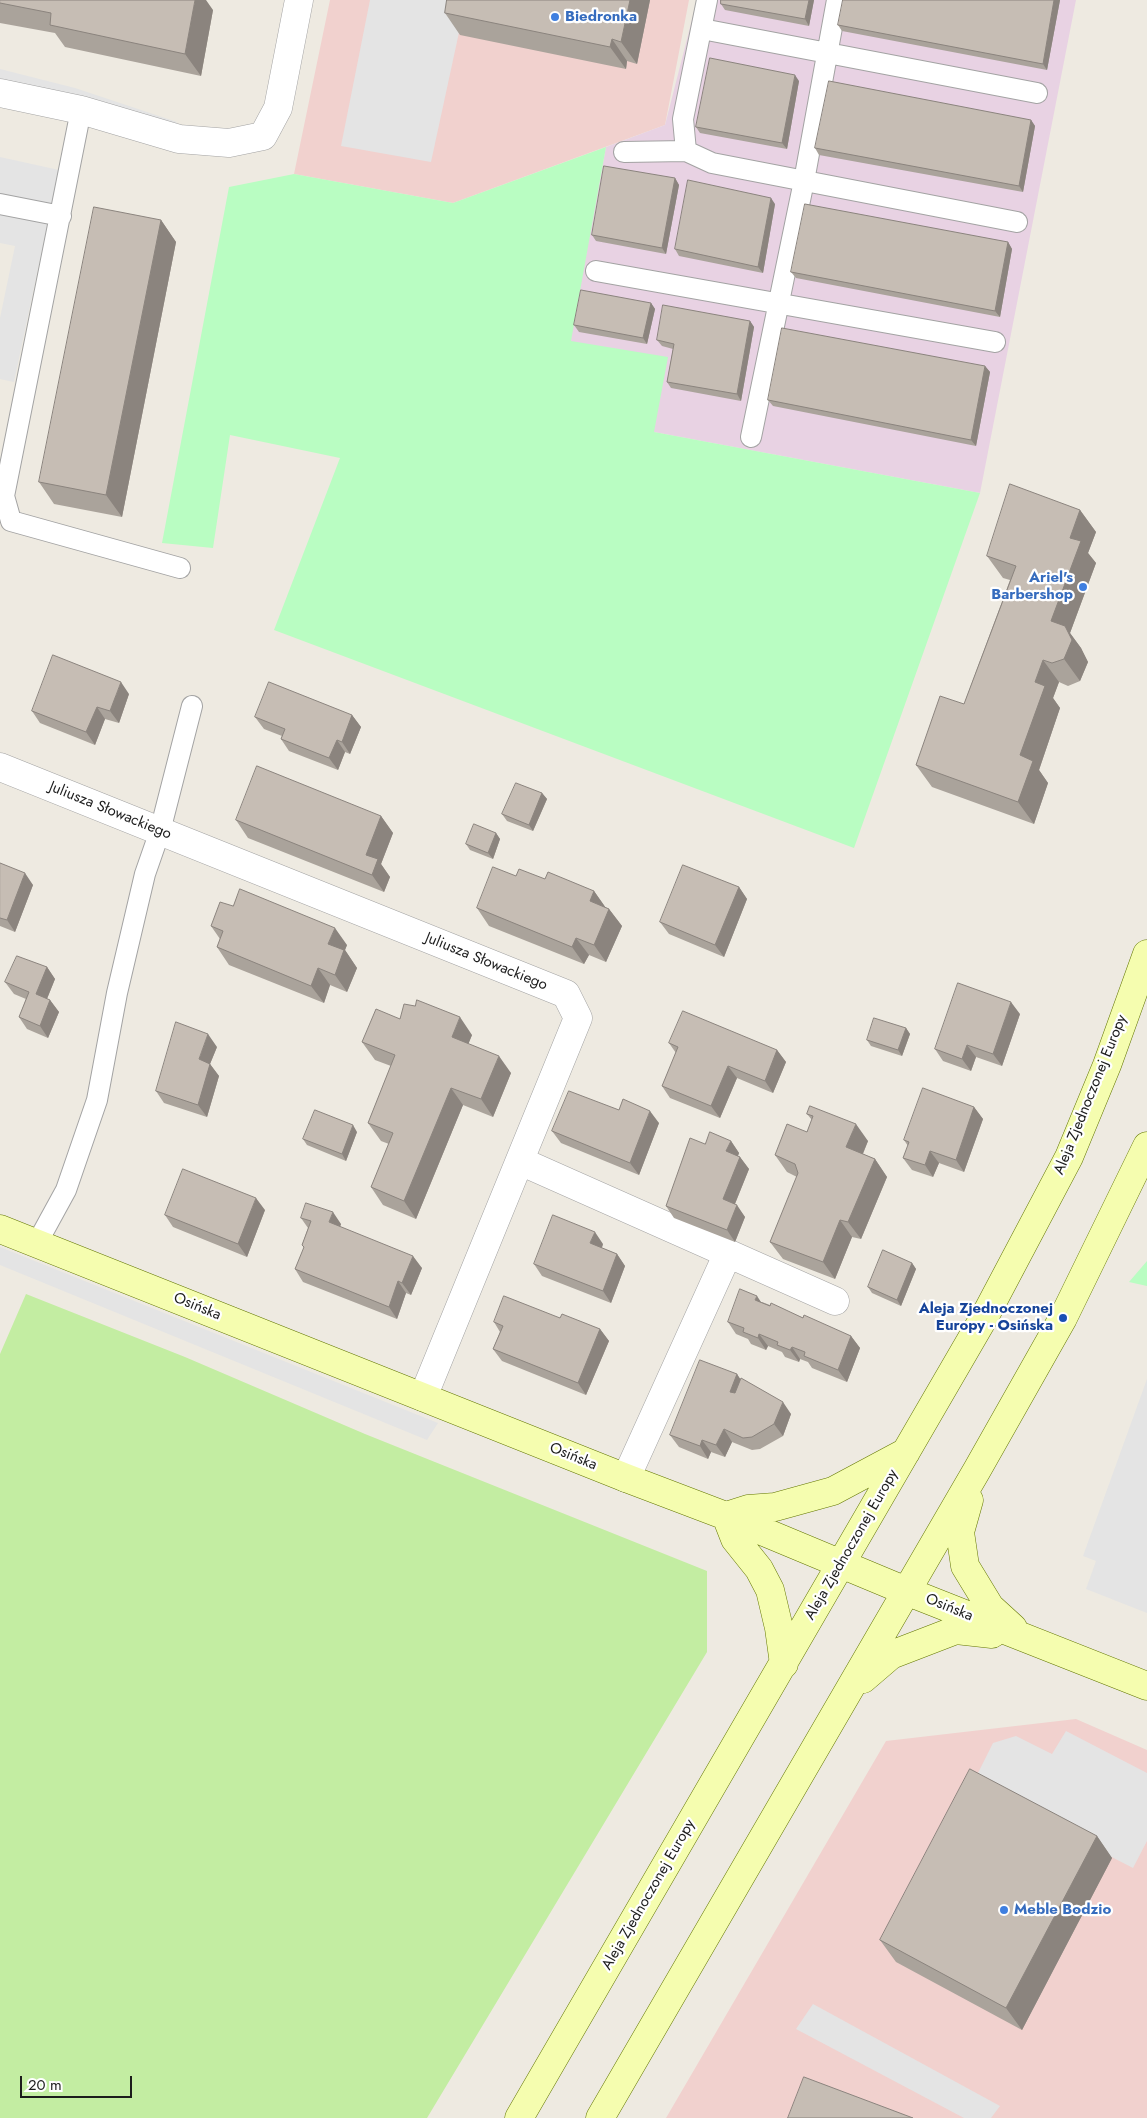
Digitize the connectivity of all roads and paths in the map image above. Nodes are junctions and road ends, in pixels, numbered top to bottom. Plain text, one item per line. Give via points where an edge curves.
1 (299, 0) edge
2 (707, 0) edge
3 (837, 0) edge
4 (702, 28) junction
5 (828, 51) junction
6 (0, 93) edge
7 (1037, 93) dead end
8 (81, 110) junction
9 (686, 151) junction
10 (624, 152) dead end
11 (804, 181) junction
12 (0, 204) edge
13 (61, 216) junction
14 (1017, 222) dead end
15 (596, 271) dead end
16 (778, 303) junction
17 (995, 342) dead end
18 (751, 437) dead end
19 (180, 568) dead end
20 (192, 706) dead end
21 (0, 767) edge
22 (160, 831) junction
23 (1147, 954) edge
24 (1147, 1146) edge
25 (520, 1161) junction
26 (0, 1229) edge
27 (37, 1243) junction
28 (728, 1253) junction
29 (835, 1300) dead end
30 (423, 1398) junction
31 (906, 1452) junction
32 (977, 1470) junction
33 (626, 1478) junction
34 (726, 1516) junction
35 (842, 1563) junction
36 (906, 1591) junction
37 (1026, 1638) junction
38 (784, 1664) junction
39 (1147, 1686) edge
40 (846, 1695) junction
41 (519, 2118) edge
42 (600, 2118) edge

1 - 8 street via 278,108 263,136 229,143 179,139
2 - 4 lane
3 - 5 lane
4 - 5 lane
4 - 9 lane via 683,119
5 - 7 lane
5 - 11 lane
6 - 8 street
8 - 13 lane
9 - 10 lane
9 - 11 lane via 712,163
11 - 14 lane
11 - 16 lane
12 - 13 lane
13 - 19 lane via 4,496 11,521
15 - 16 lane
16 - 17 lane
16 - 18 lane
20 - 22 lane
21 - 22 street, Juliusza Słowackiego
22 - 25 street, Juliusza Słowackiego via 566,994 578,1018
22 - 27 lane via 145,874 117,992 97,1100 66,1190
23 - 31 main road, Aleja Zjednoczonej Europy via 1069,1157 986,1314
24 - 32 main road via 1063,1318
25 - 28 street
25 - 30 street, Juliusza Słowackiego
26 - 27 main road, Osińska
27 - 30 main road, Osińska
28 - 29 street
28 - 33 street
30 - 33 main road, Osińska
31 - 34 main road via 833,1492
31 - 35 main road, Aleja Zjednoczonej Europy
32 - 36 main road
32 - 37 main road via 960,1532 965,1566 990,1607
33 - 34 main road, Osińska
34 - 35 main road, Osińska
34 - 38 main road via 735,1539 759,1569 770,1590
35 - 36 main road, Osińska
35 - 38 main road, Aleja Zjednoczonej Europy
36 - 37 main road, Osińska
36 - 40 main road
37 - 39 main road, Osińska
37 - 40 main road via 956,1630 891,1655
38 - 41 main road, Aleja Zjednoczonej Europy
40 - 42 main road

